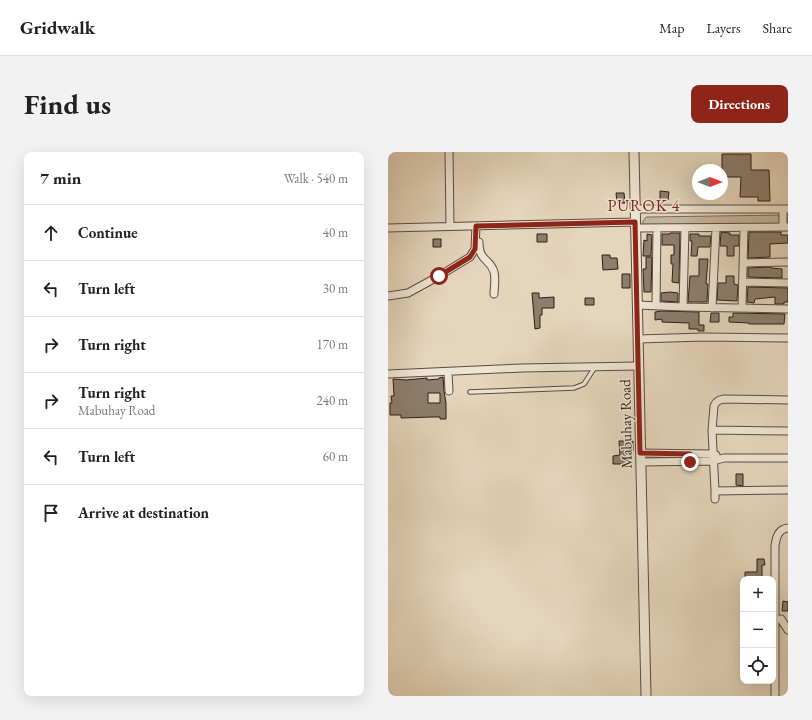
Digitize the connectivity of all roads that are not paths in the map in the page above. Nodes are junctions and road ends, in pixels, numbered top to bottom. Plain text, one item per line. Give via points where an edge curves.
1 (449, 152) edge
2 (634, 152) edge
3 (635, 209) junction
4 (786, 209) edge
5 (635, 225) junction
6 (450, 226) junction
7 (477, 226) junction
8 (786, 227) edge
9 (388, 228) edge
10 (657, 228) junction
11 (685, 228) junction
12 (716, 228) junction
13 (744, 228) junction
14 (788, 262) edge
15 (744, 263) junction
16 (743, 282) junction
17 (788, 282) edge
18 (494, 294) dead end
19 (388, 296) edge
20 (637, 305) junction
21 (656, 306) junction
22 (683, 307) junction
23 (712, 308) junction
24 (742, 308) junction
25 (788, 309) edge
26 (788, 338) edge
27 (638, 339) junction
28 (638, 366) junction
29 (595, 367) junction
30 (448, 372) junction
31 (388, 374) edge
32 (449, 391) dead end
33 (470, 392) dead end
34 (788, 400) edge
35 (712, 430) junction
36 (788, 431) edge
37 (640, 457) junction
38 (713, 458) junction
39 (788, 458) edge
40 (788, 490) edge
41 (715, 491) junction
42 (715, 499) dead end
43 (788, 528) edge
44 (782, 618) edge
45 (788, 630) edge
46 (646, 696) edge
47 (775, 696) edge

1 - 6 street
2 - 3 street, Mabuhay Road
3 - 4 street
3 - 5 street, Mabuhay Road
4 - 8 street
5 - 7 street
5 - 10 street
5 - 20 street, Mabuhay Road
6 - 7 street
6 - 9 street
7 - 18 street via 481,257 491,266 494,273
7 - 19 street via 475,249 470,257 408,293
8 - 13 street
10 - 11 street
10 - 21 street
11 - 12 street
11 - 22 street
12 - 13 street
12 - 23 street
13 - 15 street
14 - 15 street
15 - 16 street
16 - 17 street
16 - 24 street
20 - 21 street
20 - 27 street, Mabuhay Road
21 - 22 street
22 - 23 street
23 - 24 street
24 - 25 street
26 - 27 street
27 - 28 street, Mabuhay Road
28 - 29 street
28 - 37 street, Mabuhay Road
29 - 30 street
29 - 33 lane via 584,384 574,388
30 - 31 street
30 - 32 street
34 - 35 street via 720,400 714,406
35 - 36 street
35 - 38 street
37 - 38 street
37 - 46 street, Mabuhay Road
38 - 39 street
38 - 41 street
40 - 41 street
41 - 42 street
43 - 44 street via 776,537
44 - 45 street
44 - 47 street

